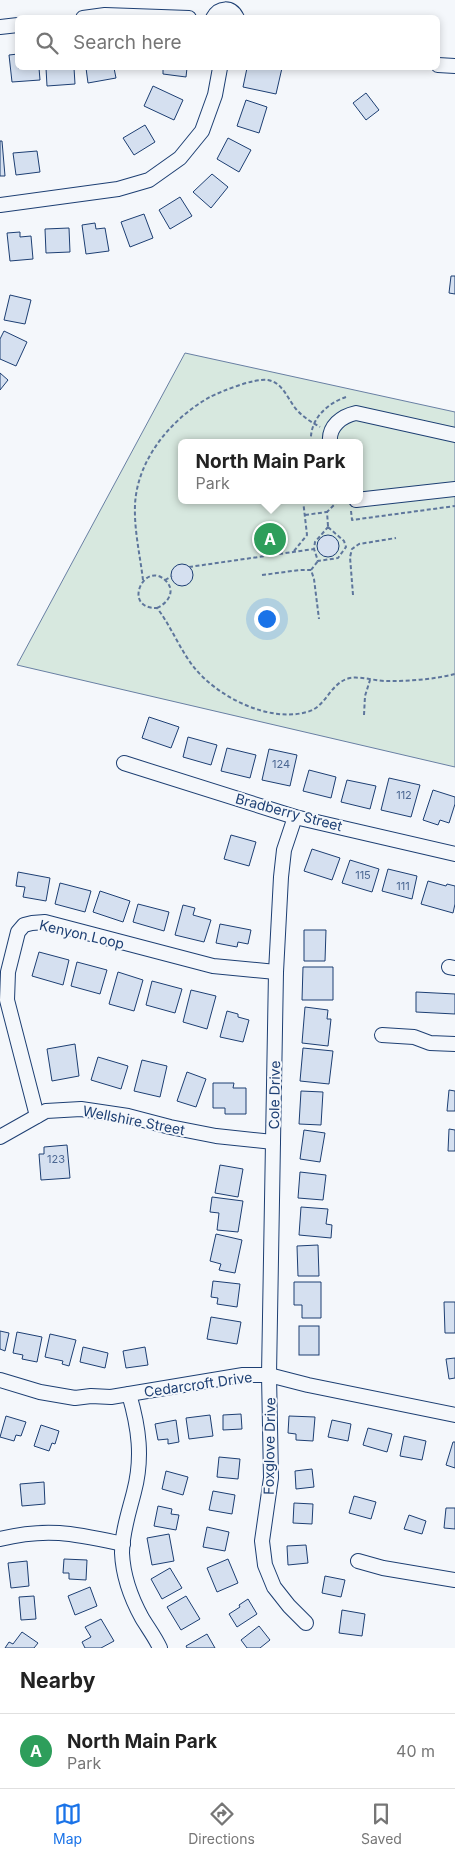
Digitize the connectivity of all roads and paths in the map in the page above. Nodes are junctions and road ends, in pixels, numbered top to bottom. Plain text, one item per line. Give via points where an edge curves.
1 (225, 4) edge
2 (214, 15) edge
3 (235, 15) edge
4 (15, 25) edge
5 (0, 27) edge
6 (440, 65) edge
7 (455, 66) edge
8 (220, 70) edge
9 (0, 204) edge
10 (346, 396) dead end
11 (314, 424) junction
12 (455, 436) edge
13 (331, 437) edge
14 (311, 439) edge
15 (455, 489) edge
16 (363, 502) edge
17 (303, 504) edge
18 (335, 504) edge
19 (351, 504) edge
20 (455, 506) edge
21 (327, 512) junction
22 (304, 515) junction
23 (328, 527) junction
24 (396, 538) dead end
25 (346, 547) junction
26 (314, 549) junction
27 (352, 549) junction
28 (294, 552) junction
29 (318, 561) junction
30 (189, 567) dead end
31 (311, 570) junction
32 (262, 575) dead end
33 (172, 576) dead end
34 (143, 580) junction
35 (165, 580) junction
36 (353, 595) dead end
37 (157, 608) junction
38 (319, 619) dead end
39 (455, 674) edge
40 (370, 680) junction
41 (364, 715) dead end
42 (124, 763) dead end
43 (296, 817) junction
44 (455, 854) edge
45 (276, 972) junction
46 (382, 1035) dead end
47 (455, 1044) edge
48 (37, 1116) junction
49 (0, 1137) edge
50 (273, 1142) junction
51 (270, 1375) junction
52 (0, 1380) edge
53 (129, 1394) junction
54 (455, 1415) edge
55 (0, 1540) edge
56 (123, 1544) junction
57 (358, 1561) dead end
58 (455, 1580) edge
59 (306, 1623) dead end
60 (160, 1648) edge

1 - 2 street
1 - 3 street
4 - 5 street
6 - 7 street
8 - 9 street via 202,131 180,158 149,180 118,189
10 - 11 path via 328,406
11 - 13 path
11 - 14 path
11 - 34 path via 295,408 281,387 266,380 220,392 196,405 173,424 140,477 135,503
12 - 13 street via 356,413 339,420
15 - 16 street
17 - 22 path
18 - 21 path
19 - 20 path via 352,520
21 - 22 path
21 - 23 path
22 - 28 path via 307,535
23 - 25 path via 344,541
23 - 26 path via 315,542
24 - 27 path via 359,544
25 - 27 path
25 - 29 path via 338,558
26 - 28 path
26 - 29 path
27 - 36 path
28 - 30 path
29 - 31 path
31 - 32 path
31 - 38 path
33 - 35 path
34 - 35 path via 149,576
34 - 37 path via 138,592 140,599 147,606
35 - 37 path via 170,594 168,600
37 - 40 path via 192,665 205,679 220,692 266,712 306,712 318,708 337,683 351,678
39 - 40 path via 391,682
40 - 41 path
42 - 43 street, Bradberry Street
43 - 44 street, Bradberry Street
43 - 45 street, Cole Drive via 284,850
45 - 48 street, Kenyon Loop via 213,966 45,922 24,925 18,932 10,960 7,1000
45 - 50 street, Cole Drive
46 - 47 street
48 - 49 street, Wellshire Street
48 - 50 street, Wellshire Street via 46,1111 81,1109 216,1136
50 - 51 street, Cole Drive
51 - 53 street, Cedarcroft Drive via 243,1375
51 - 54 street, Cedarcroft Drive
51 - 59 street, Foxglove Drive via 271,1478 262,1527 265,1565 274,1587
52 - 53 street, Cedarcroft Drive via 75,1398
53 - 56 street via 137,1422 140,1460
55 - 56 street via 22,1534 51,1532
56 - 60 street via 128,1588
57 - 58 street

